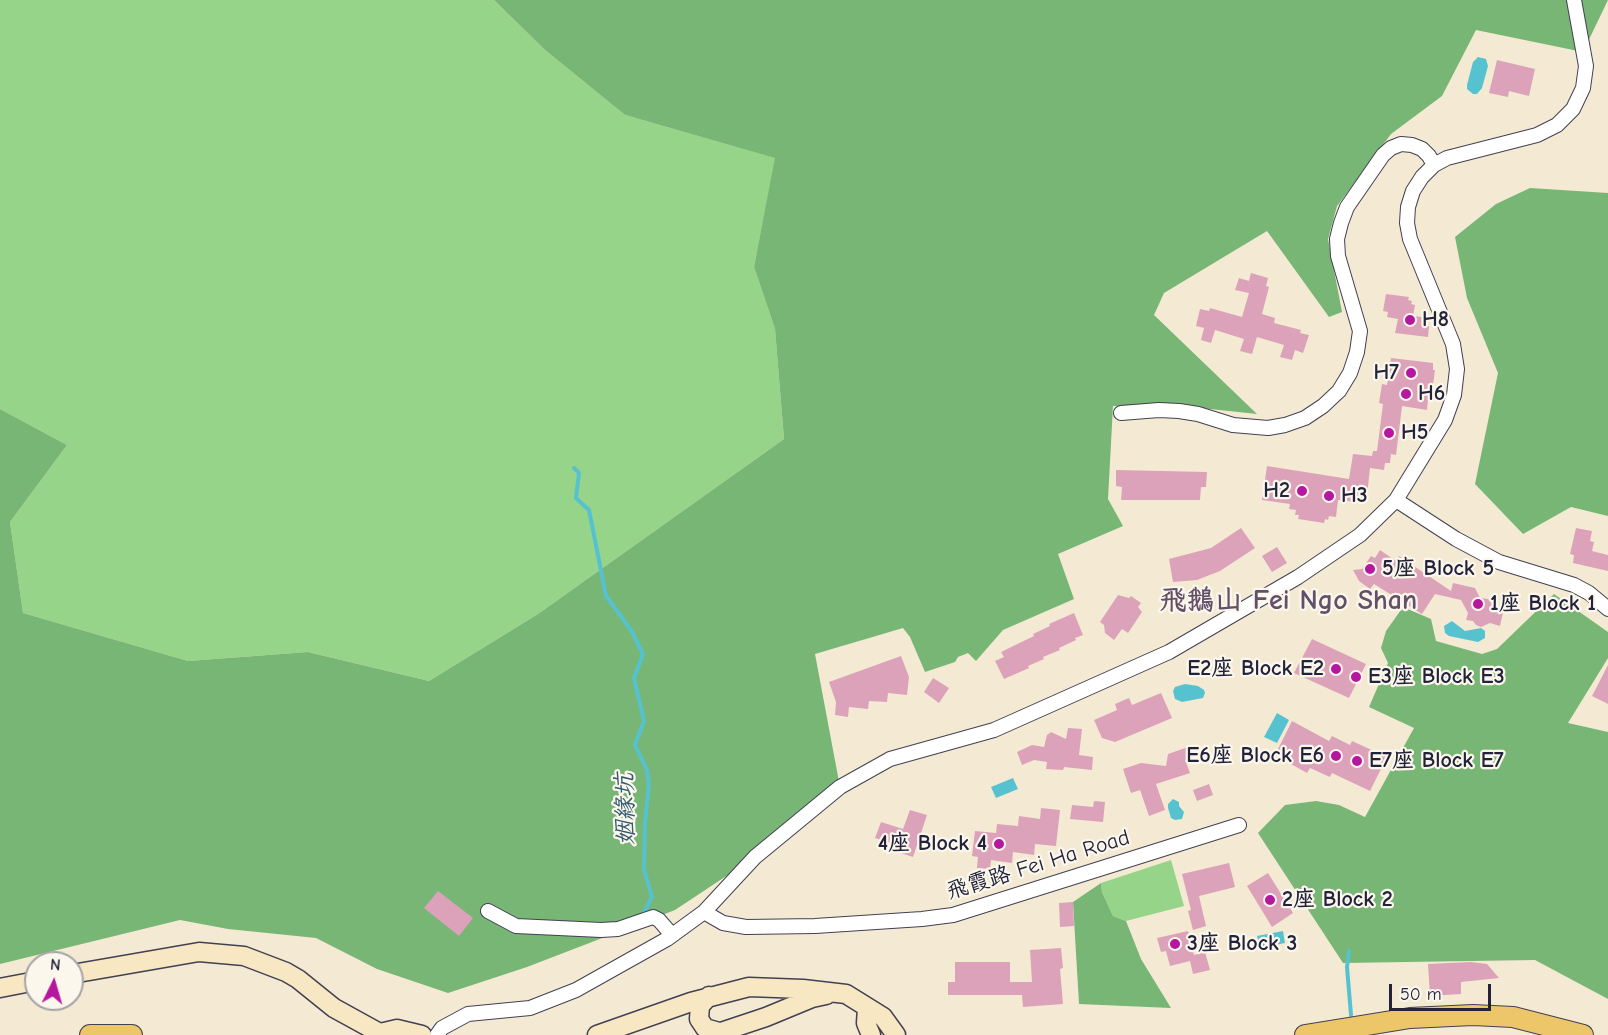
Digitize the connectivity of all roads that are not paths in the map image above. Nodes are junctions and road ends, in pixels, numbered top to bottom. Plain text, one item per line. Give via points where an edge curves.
1 (1574, 0) edge
2 (1434, 165) junction
3 (1121, 413) dead end
4 (1396, 500) junction
5 (1608, 609) edge
6 (1239, 825) dead end
7 (488, 912) dead end
8 (704, 912) junction
9 (672, 935) junction
10 (84, 973) edge
11 (24, 983) edge
12 (0, 988) edge
13 (836, 992) junction
14 (709, 996) junction
15 (867, 1008) junction
16 (716, 1033) edge
17 (381, 1034) edge
18 (90, 1035) edge
19 (132, 1035) edge
20 (422, 1035) edge
21 (437, 1035) edge
22 (597, 1035) edge
23 (871, 1035) edge
24 (896, 1035) edge
25 (1305, 1035) edge
26 (1583, 1035) edge

1 - 2 street via 1586,66 1583,88 1573,109 1557,125 1537,135 1461,153
2 - 3 street via 1422,149 1412,145 1391,148 1347,207 1337,239 1338,256 1360,331 1350,373 1323,406 1305,418 1268,428 1233,425 1179,411
2 - 4 street via 1413,191 1407,223 1453,344 1456,378 1445,420
4 - 5 street via 1456,539 1499,561 1574,585
4 - 8 street via 1360,535 1298,577 1169,652 994,730 890,759 840,787 754,856
6 - 8 street, 飛霞路 Fei Ha Road via 953,915 746,927 723,923
7 - 9 street via 516,926 601,930 618,929 653,917
8 - 9 street
9 - 21 street via 576,990 530,1008 468,1014
10 - 17 main road via 199,952 244,956 286,972 334,1008
11 - 12 main road
13 - 14 main road via 749,987
13 - 15 main road via 853,997
13 - 16 main road
14 - 16 main road via 700,1006 699,1018 705,1028
14 - 22 main road
15 - 23 main road via 866,1023
15 - 24 main road via 883,1017
17 - 20 main road via 397,1029
18 - 19 main road
25 - 26 main road via 1410,1018 1462,1015 1513,1017

